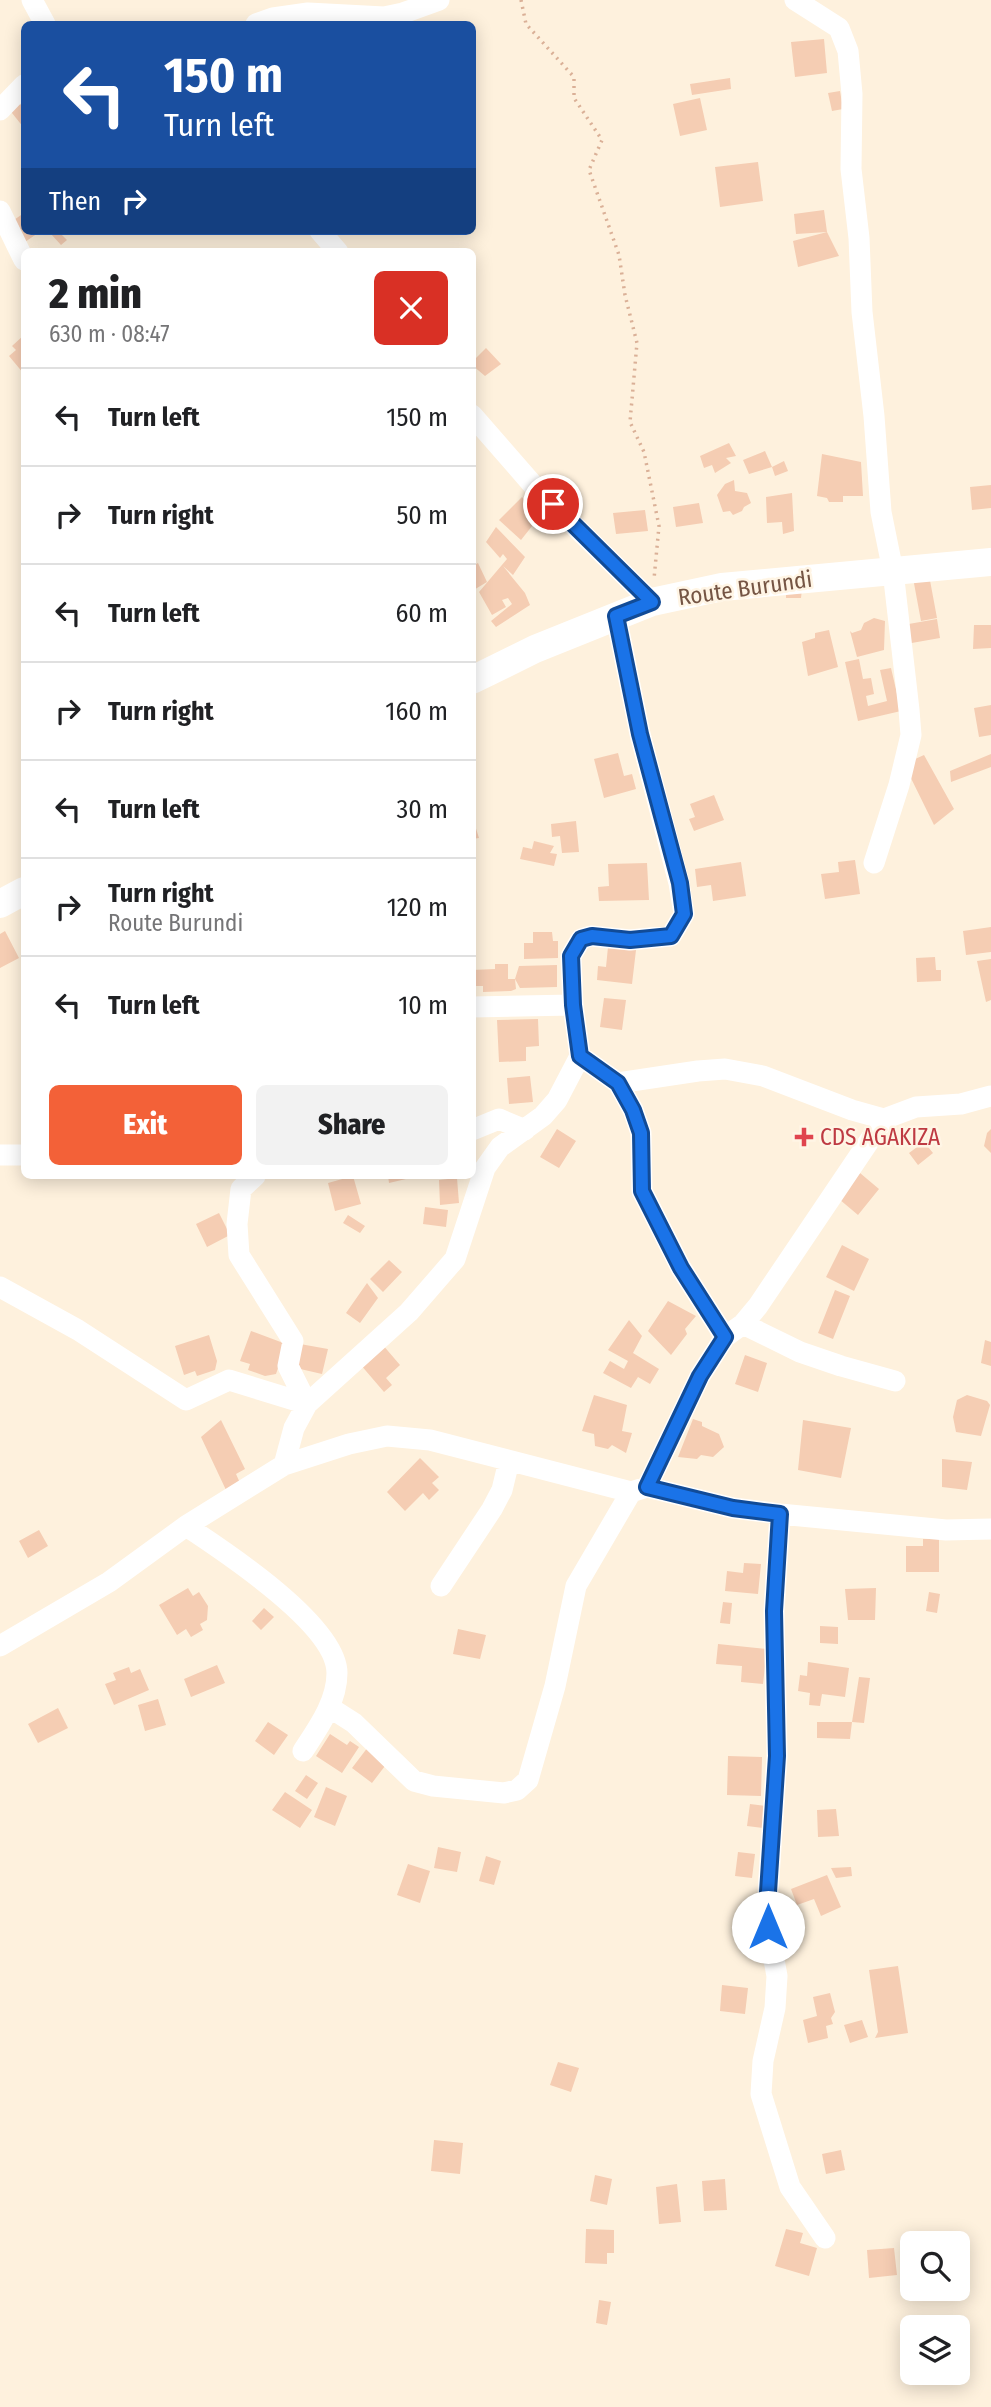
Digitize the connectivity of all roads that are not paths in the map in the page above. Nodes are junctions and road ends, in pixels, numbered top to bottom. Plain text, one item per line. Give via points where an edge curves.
1 (32, 0) edge
2 (439, 0) edge
3 (795, 0) edge
4 (43, 21) edge
5 (264, 21) edge
6 (21, 88) edge
7 (0, 110) edge
8 (0, 211) edge
9 (21, 254) edge
10 (476, 420) edge
11 (991, 562) edge
12 (893, 571) junction
13 (652, 602) junction
14 (616, 616) junction
15 (476, 678) edge
16 (874, 863) dead end
17 (21, 893) edge
18 (0, 904) edge
19 (573, 1005) junction
20 (476, 1007) edge
21 (580, 1056) junction
22 (618, 1083) junction
23 (991, 1096) edge
24 (884, 1119) junction
25 (476, 1128) edge
26 (525, 1130) junction
27 (0, 1155) edge
28 (21, 1155) edge
29 (253, 1179) edge
30 (0, 1287) edge
31 (743, 1324) junction
32 (725, 1337) junction
33 (895, 1381) dead end
34 (307, 1405) junction
35 (509, 1461) junction
36 (284, 1465) junction
37 (639, 1490) junction
38 (780, 1514) junction
39 (187, 1525) junction
40 (991, 1529) edge
41 (441, 1586) dead end
42 (0, 1646) edge
43 (329, 1707) junction
44 (303, 1751) dead end
45 (825, 2238) dead end

1 - 4 street
2 - 5 street via 384,17 308,13
3 - 12 street via 839,28 848,51 862,312 881,512
6 - 7 street
8 - 9 street
10 - 13 street via 533,485
11 - 12 main road, Route Burundi
12 - 13 main road, Route Burundi via 722,587
12 - 16 street via 911,735
13 - 14 main road, Route Burundi
14 - 15 main road, Route Burundi
14 - 19 street via 684,914 671,936 581,939 571,956
17 - 18 main road
19 - 20 street
19 - 21 street
21 - 22 street
21 - 26 street via 557,1100
22 - 24 street via 725,1069 763,1076
22 - 32 street via 641,1133 642,1191 681,1268
23 - 24 street via 961,1104 916,1107
24 - 31 street
25 - 26 street via 499,1119
26 - 34 street via 500,1147 485,1168 455,1259 409,1312
27 - 28 street
29 - 34 street via 241,1189 239,1255 293,1341 288,1366
30 - 34 street via 78,1330 186,1400 229,1380
31 - 32 street
31 - 33 street via 800,1352
32 - 37 street
34 - 36 street via 294,1428
35 - 36 street via 430,1440 387,1436
35 - 37 street
35 - 41 street via 492,1509
36 - 39 street
37 - 38 street
37 - 43 street via 576,1587 555,1686 528,1780 517,1790 471,1791 414,1781 354,1723
38 - 40 street via 946,1530
38 - 45 street via 774,1611 777,1756 768,1892 775,2008 761,2094 790,2187
39 - 42 street via 109,1582
39 - 43 street via 242,1563 316,1628 334,1656 337,1674
43 - 44 street

